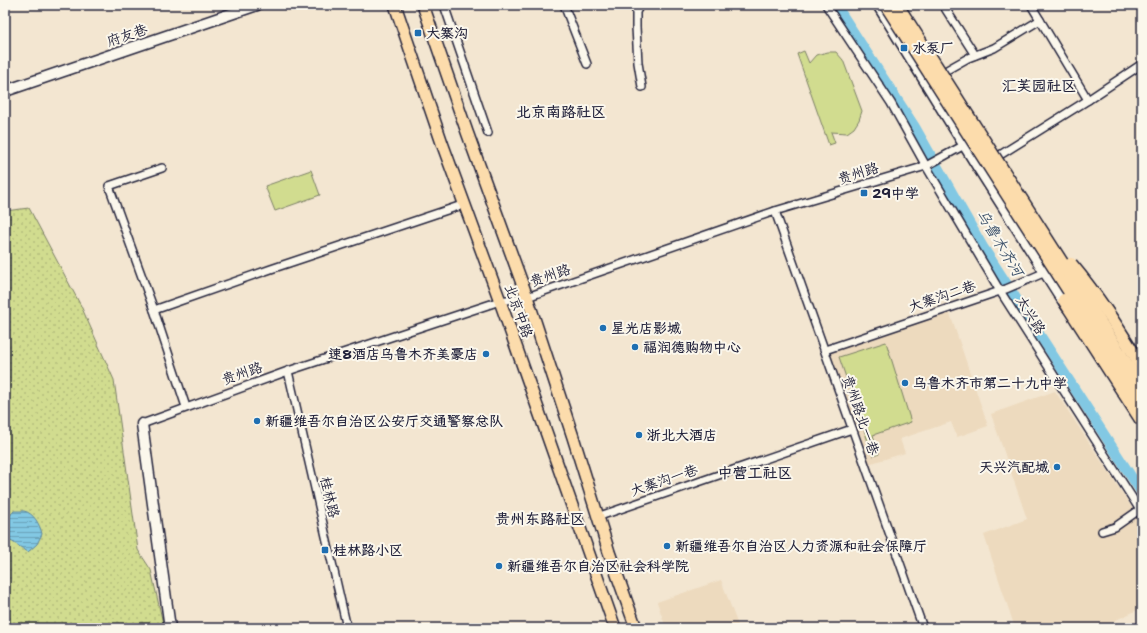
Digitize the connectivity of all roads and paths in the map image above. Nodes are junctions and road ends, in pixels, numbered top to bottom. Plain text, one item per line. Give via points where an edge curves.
1 (243, 5) edge
2 (257, 5) edge
3 (395, 5) edge
4 (423, 5) edge
5 (445, 5) edge
6 (564, 5) edge
7 (640, 5) edge
8 (826, 5) edge
9 (878, 5) edge
10 (886, 5) edge
11 (897, 5) edge
12 (904, 5) edge
13 (943, 5) edge
14 (1031, 5) edge
15 (1040, 20) junction
16 (975, 55) junction
17 (586, 64) dead end
18 (1142, 64) edge
19 (944, 71) junction
20 (5, 87) edge
21 (642, 87) dead end
22 (5, 91) edge
23 (1088, 100) junction
24 (488, 133) dead end
25 (984, 134) junction
26 (964, 145) junction
27 (997, 156) junction
28 (928, 165) junction
29 (982, 165) junction
30 (162, 168) dead end
31 (465, 204) junction
32 (776, 211) junction
33 (1046, 237) junction
34 (1065, 261) junction
35 (1045, 272) junction
36 (1003, 290) junction
37 (528, 297) junction
38 (500, 301) junction
39 (154, 310) junction
40 (825, 350) junction
41 (288, 371) junction
42 (1142, 373) edge
43 (1142, 388) edge
44 (1142, 405) edge
45 (186, 408) junction
46 (1142, 421) edge
47 (142, 424) joint
48 (1142, 425) edge
49 (852, 429) junction
50 (1141, 511) edge
51 (598, 517) junction
52 (1102, 531) dead end
53 (170, 628) edge
54 (347, 628) edge
55 (615, 628) edge
56 (636, 628) edge
57 (923, 628) edge

1 - 20 main road, 府友巷
2 - 22 main road, 府友巷
3 - 31 main road, 北京中路
4 - 37 main road, 北京中路
5 - 24 street
6 - 17 street
7 - 21 street via 636,12 636,27
8 - 28 street, 太兴路 via 891,103
9 - 26 main road
10 - 29 highway, bridge
11 - 33 highway, bridge
12 - 19 main road
13 - 16 street
14 - 15 street
15 - 16 street via 994,48
15 - 23 street
16 - 19 street
18 - 23 street
19 - 25 main road
23 - 27 street
25 - 26 street, 贵州路
25 - 27 main road
26 - 28 street, 贵州路
26 - 29 main road
27 - 29 street
27 - 34 main road
28 - 32 street, 贵州路
28 - 36 street, 太兴路
29 - 35 main road
29 - 44 highway, bridge
29 - 46 highway, bridge
30 - 39 street via 109,186
31 - 38 main road, 北京中路
31 - 39 street
32 - 37 street, 贵州路
32 - 40 street, 贵州路北一巷
33 - 42 highway, bridge via 1084,279 1114,322
33 - 43 highway, bridge
34 - 35 street, 大寨沟二巷
34 - 42 main road
35 - 36 street, 大寨沟二巷
35 - 48 main road
36 - 40 street, 大寨沟二巷
36 - 50 street, 太兴路
37 - 38 street, 贵州路
37 - 51 main road, 北京中路
38 - 41 street, 贵州路
38 - 55 main road, 北京中路
39 - 45 street
40 - 49 street, 贵州路北一巷
41 - 45 street, 贵州路
41 - 54 street, 桂林路
45 - 47 street, 贵州路
47 - 53 main road
49 - 51 street, 大寨沟一巷
49 - 57 street, 贵州路北一巷
50 - 52 street via 1115,527
51 - 56 main road, 北京中路

